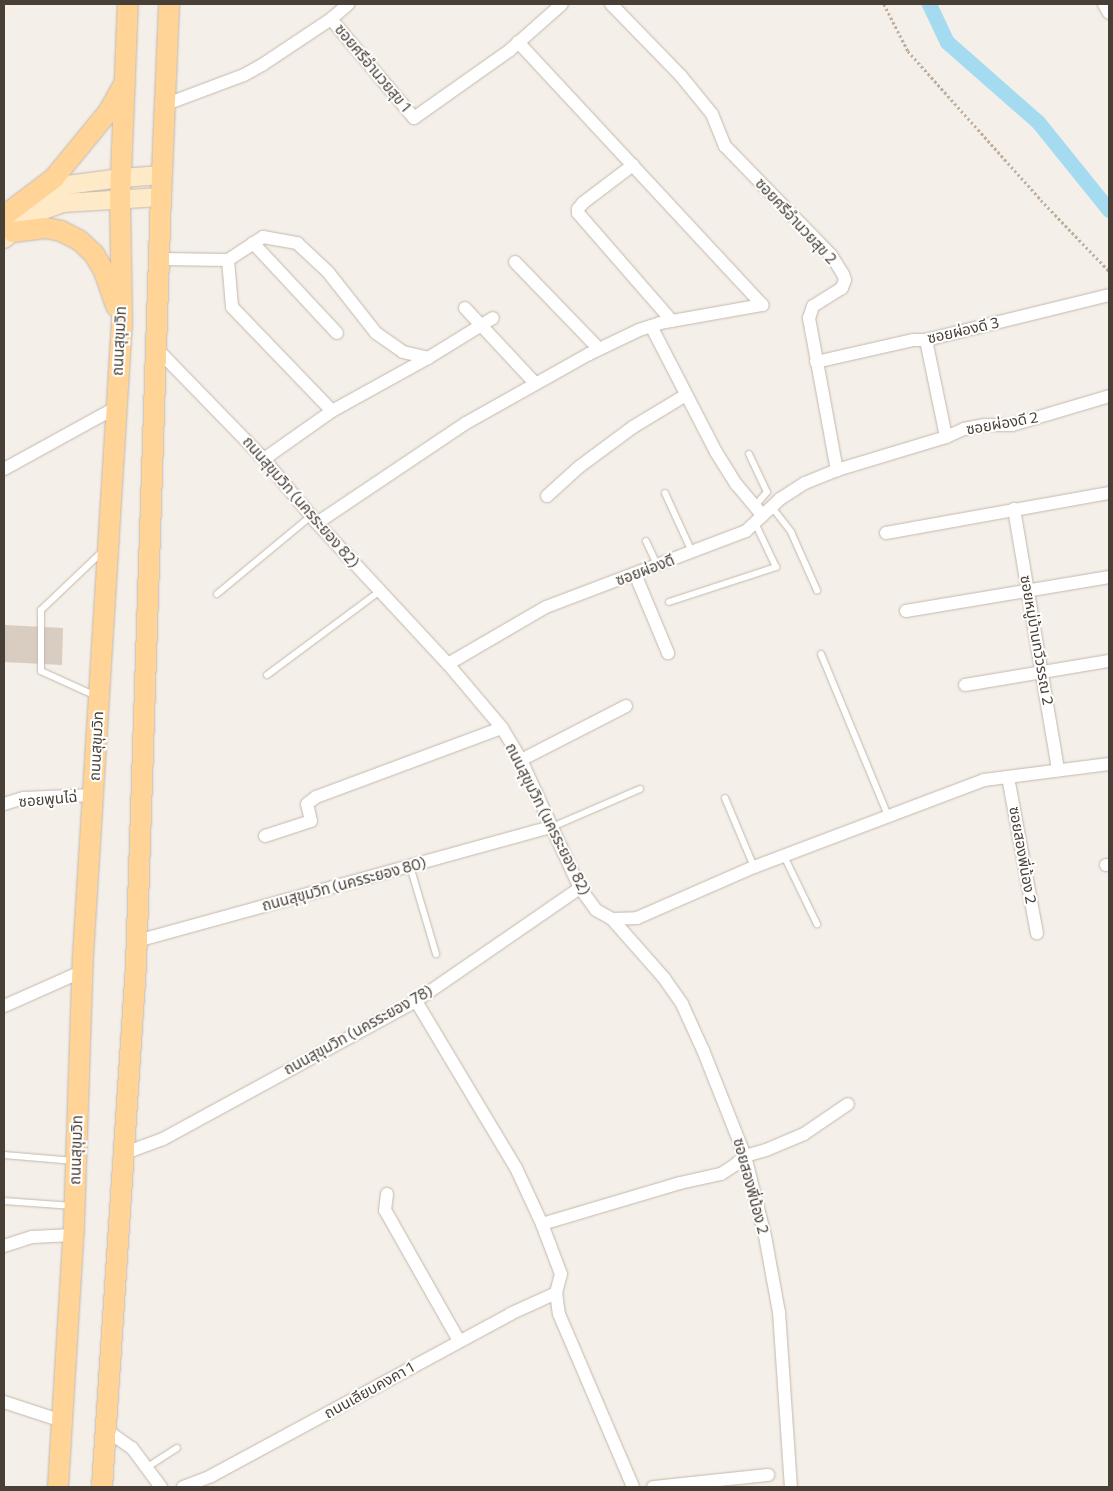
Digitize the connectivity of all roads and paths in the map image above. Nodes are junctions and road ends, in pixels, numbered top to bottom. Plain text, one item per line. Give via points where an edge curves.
1 (128, 4) edge
2 (169, 4) edge
3 (348, 4) edge
4 (562, 4) edge
5 (611, 4) edge
6 (884, 4) edge
7 (1104, 4) edge
8 (1109, 13) edge
9 (331, 19) junction
10 (518, 42) junction
11 (127, 78) junction
12 (164, 105) junction
13 (633, 164) junction
14 (162, 175) junction
15 (121, 178) junction
16 (161, 197) junction
17 (120, 199) junction
18 (6, 226) edge
19 (253, 243) junction
20 (159, 259) junction
21 (228, 260) junction
22 (515, 262) dead end
23 (1109, 271) edge
24 (1109, 295) edge
25 (465, 308) dead end
26 (493, 318) dead end
27 (672, 321) junction
28 (122, 322) junction
29 (480, 326) junction
30 (651, 326) junction
31 (337, 332) dead end
32 (926, 340) junction
33 (156, 348) junction
34 (599, 349) junction
35 (428, 358) junction
36 (816, 362) junction
37 (535, 382) junction
38 (686, 395) junction
39 (1109, 396) edge
40 (115, 408) junction
41 (332, 411) junction
42 (946, 437) junction
43 (749, 454) dead end
44 (264, 459) junction
45 (4, 469) edge
46 (837, 470) junction
47 (664, 493) dead end
48 (1109, 493) edge
49 (547, 496) dead end
50 (1014, 510) junction
51 (761, 512) junction
52 (314, 520) junction
53 (886, 533) dead end
54 (646, 542) dead end
55 (108, 546) junction
56 (692, 552) junction
57 (657, 565) junction
58 (634, 574) junction
59 (1109, 577) edge
60 (817, 590) dead end
61 (1029, 590) junction
62 (380, 591) junction
63 (216, 594) dead end
64 (669, 602) dead end
65 (906, 611) dead end
66 (668, 653) dead end
67 (821, 654) dead end
68 (1109, 661) edge
69 (448, 664) junction
70 (1043, 672) junction
71 (267, 675) dead end
72 (965, 685) dead end
73 (99, 698) junction
74 (626, 706) dead end
75 (502, 728) junction
76 (521, 760) junction
77 (1109, 764) edge
78 (1058, 770) junction
79 (1008, 777) junction
80 (640, 789) dead end
81 (94, 795) junction
82 (726, 798) dead end
83 (4, 804) edge
84 (888, 816) junction
85 (552, 827) junction
86 (266, 836) dead end
87 (784, 856) junction
88 (410, 866) junction
89 (754, 867) junction
90 (580, 888) junction
91 (612, 919) junction
92 (817, 924) dead end
93 (1037, 933) dead end
94 (137, 941) junction
95 (436, 954) dead end
96 (83, 971) junction
97 (416, 1001) junction
98 (4, 1006) edge
99 (848, 1104) dead end
100 (125, 1153) junction
101 (4, 1155) edge
102 (745, 1156) junction
103 (76, 1161) junction
104 (387, 1194) dead end
105 (4, 1201) edge
106 (74, 1206) junction
107 (542, 1224) junction
108 (73, 1235) junction
109 (4, 1246) edge
110 (556, 1293) junction
111 (459, 1341) junction
112 (4, 1402) edge
113 (62, 1421) junction
114 (106, 1430) junction
115 (177, 1448) dead end
116 (146, 1468) junction
117 (768, 1475) dead end
118 (58, 1487) edge
119 (102, 1487) edge
120 (161, 1487) edge
121 (183, 1487) edge
122 (633, 1487) edge
123 (653, 1487) edge
124 (791, 1487) edge

1 - 11 main road, ถนนสุขุมวิท
2 - 12 main road
3 - 9 street
4 - 10 street
5 - 36 street, ซอยศรีอำนวยสุข 2 via 705,104 725,146 840,268 845,280 842,288 813,306 809,313
6 - 23 path via 908,51
7 - 8 street
9 - 10 street, ซอยศรีอำนวยสุข 1 via 414,118
9 - 12 street via 253,70
10 - 13 street
11 - 15 main road, ถนนสุขุมวิท
11 - 18 main road via 108,111 54,178
12 - 14 main road
13 - 27 street via 583,202 578,213
13 - 27 street via 762,305
14 - 15 street
14 - 16 main road
15 - 17 main road, ถนนสุขุมวิท
15 - 18 street via 58,186 31,198
16 - 17 street
16 - 20 main road
17 - 18 street via 63,203
17 - 28 main road, ถนนสุขุมวิท
18 - 28 main road via 46,228 79,240 94,254 104,271
19 - 21 street
19 - 31 street
19 - 35 street via 262,237 297,243 328,272 376,333 404,352
20 - 21 street
20 - 33 main road
21 - 41 street via 232,306
22 - 34 street
24 - 32 street, ซอยผ่องดี 3
25 - 29 street
26 - 29 street
27 - 30 street
28 - 40 main road, ถนนสุขุมวิท
29 - 35 street
29 - 37 street
30 - 34 street
30 - 38 street
32 - 36 street, ซอยผ่องดี 3 via 913,340
32 - 42 street
33 - 44 street, ถนนสุขุมวิท (นครระยอง 82)
33 - 94 main road
34 - 37 street
35 - 41 street
36 - 46 street, ซอยศรีอำนวยสุข 2
37 - 52 street
38 - 49 street via 633,427 579,467
38 - 51 street via 726,469
39 - 42 street, ซอยผ่องดี 2 via 1021,423 974,426
40 - 45 street
40 - 55 main road, ถนนสุขุมวิท
41 - 44 street
42 - 46 street, ซอยผ่องดี 2
43 - 51 lane via 767,492
44 - 52 street, ถนนสุขุมวิท (นครระยอง 82)
46 - 51 street, ซอยผ่องดี via 791,491
47 - 56 lane
48 - 50 street
50 - 53 street
50 - 61 street, ซอยหมู่บ้านทวีวรรณ 2
51 - 56 street, ซอยผ่องดี via 746,530
51 - 60 lane via 791,532
51 - 64 lane via 776,567
52 - 62 street, ถนนสุขุมวิท (นครระยอง 82)
52 - 63 lane
54 - 57 lane
55 - 73 main road, ถนนสุขุมวิท
55 - 73 lane via 41,610 41,671
56 - 57 street, ซอยผ่องดี
57 - 58 street, ซอยผ่องดี
58 - 66 street
58 - 69 street, ซอยผ่องดี via 546,607
59 - 61 street
61 - 65 street
61 - 70 street, ซอยหมู่บ้านทวีวรรณ 2
62 - 69 street, ถนนสุขุมวิท (นครระยอง 82)
62 - 71 lane
67 - 84 lane
68 - 70 street
69 - 75 street, ถนนสุขุมวิท (นครระยอง 82)
70 - 72 street
70 - 78 street, ซอยหมู่บ้านทวีวรรณ 2
73 - 81 main road, ถนนสุขุมวิท
74 - 76 street
75 - 76 street, ถนนสุขุมวิท (นครระยอง 82)
75 - 86 street via 316,797 307,804 311,821
76 - 85 street, ถนนสุขุมวิท (นครระยอง 82)
77 - 78 street
78 - 79 street
79 - 84 street via 984,780
79 - 93 street, ซอยสองพี่น้อง 2
80 - 85 lane
81 - 83 street, ซอยพูนไฉ่ via 24,798
81 - 96 main road, ถนนสุขุมวิท
82 - 89 lane
84 - 87 street
85 - 88 street, ถนนสุขุมวิท (นครระยอง 80)
85 - 90 street, ถนนสุขุมวิท (นครระยอง 82)
87 - 89 street
87 - 92 lane
88 - 94 street, ถนนสุขุมวิท (นครระยอง 80)
88 - 95 lane
89 - 91 street via 637,918
90 - 91 street, ถนนสุขุมวิท (นครระยอง 82) via 596,910
90 - 97 street, ถนนสุขุมวิท (นครระยอง 78)
91 - 102 street, ซอยสองพี่น้อง 2 via 664,978 686,1011
94 - 100 main road
96 - 98 street
96 - 103 main road, ถนนสุขุมวิท
97 - 100 street, ถนนสุขุมวิท (นครระยอง 78) via 163,1139
97 - 107 street via 516,1168
99 - 102 street via 804,1134
100 - 114 main road
101 - 103 lane
102 - 107 street via 721,1174
102 - 124 street, ซอยสองพี่น้อง 2 via 765,1236 779,1312
103 - 106 main road, ถนนสุขุมวิท
104 - 111 street via 385,1210
105 - 106 lane
106 - 108 main road, ถนนสุขุมวิท
107 - 110 street via 561,1274
108 - 109 street via 32,1237
108 - 113 main road, ถนนสุขุมวิท
110 - 111 street, ถนนเลียบคงคา 1
110 - 122 street via 563,1324
111 - 121 street, ถนนเลียบคงคา 1 via 211,1476
112 - 113 street
113 - 118 main road, ถนนสุขุมวิท
114 - 116 street via 132,1448
114 - 119 main road
115 - 116 lane
116 - 120 street
117 - 123 street

